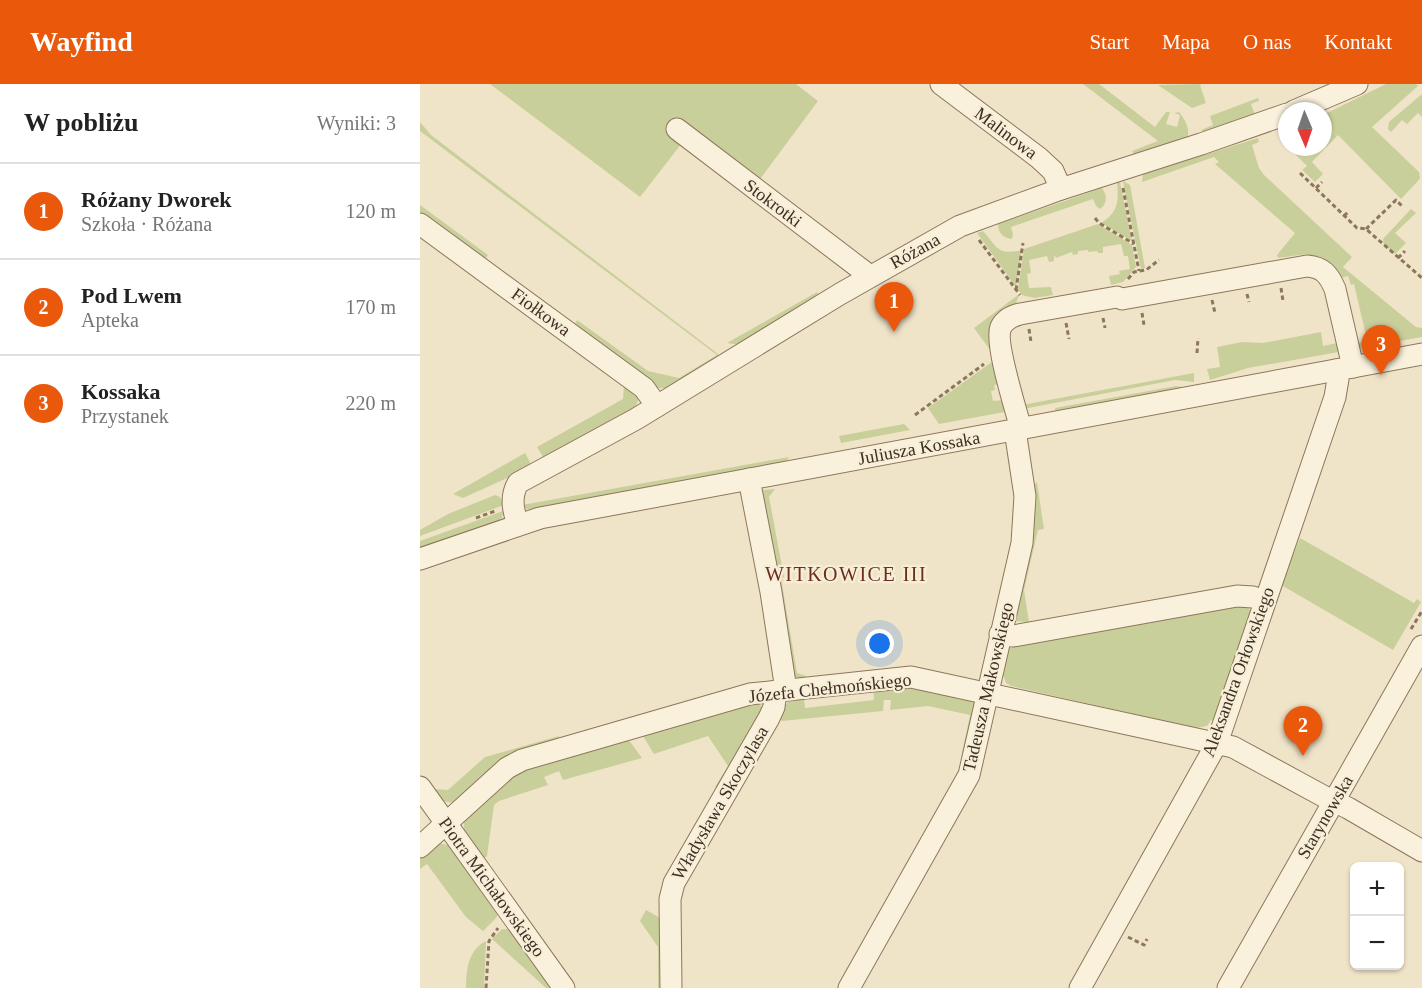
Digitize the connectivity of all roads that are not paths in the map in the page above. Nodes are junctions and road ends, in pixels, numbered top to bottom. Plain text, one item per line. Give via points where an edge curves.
1 (941, 84) edge
2 (1357, 84) edge
3 (1315, 102) edge
4 (1278, 117) edge
5 (676, 129) dead end
6 (1061, 189) junction
7 (420, 224) edge
8 (870, 276) junction
9 (1422, 354) edge
10 (1345, 369) junction
11 (657, 406) junction
12 (1018, 430) junction
13 (749, 479) junction
14 (518, 525) junction
15 (420, 559) edge
16 (1264, 601) junction
17 (1000, 634) junction
18 (1422, 646) edge
19 (781, 691) junction
20 (989, 693) junction
21 (1216, 743) junction
22 (420, 787) edge
23 (1334, 802) junction
24 (446, 823) junction
25 (420, 847) edge
26 (1422, 851) edge
27 (564, 988) edge
28 (671, 988) edge
29 (849, 988) edge
30 (1080, 988) edge
31 (1228, 988) edge

1 - 6 street, Malinowa via 1039,158 1053,171
2 - 3 street
4 - 6 street, Różana
5 - 8 street, Stokrotki
6 - 8 street, Różana via 960,226
7 - 11 street, Fiołkowa via 644,388
8 - 11 street, Różana
9 - 10 street, Juliusza Kossaka
10 - 12 street, Juliusza Kossaka
10 - 12 street via 1335,289 1331,279 1317,266 1011,316 1000,328
10 - 16 street, Aleksandra Orłowskiego via 1338,379
11 - 14 street, Różana via 518,483 512,502
12 - 13 street, Juliusza Kossaka
12 - 17 street, Tadeusza Makowskiego via 1025,496 1024,530
13 - 14 street, Juliusza Kossaka
13 - 19 street, Władysława Skoczylasa via 771,592
14 - 15 street, Juliusza Kossaka
16 - 17 street via 1237,596 1013,636
16 - 21 street, Aleksandra Orłowskiego
17 - 20 street, Tadeusza Makowskiego
18 - 23 street, Starynowska
19 - 20 street, Józefa Chełmońskiego via 911,677
19 - 24 street, Józefa Chełmońskiego via 750,694 522,760 507,768
19 - 28 street, Władysława Skoczylasa via 674,882 670,899
20 - 21 street, Józefa Chełmońskiego
20 - 29 street, Tadeusza Makowskiego via 969,775
21 - 23 street, Józefa Chełmońskiego via 1244,752
21 - 30 street, Aleksandra Orłowskiego
22 - 24 street, Piotra Michałowskiego
23 - 26 street, Józefa Chełmońskiego
23 - 31 street, Starynowska
24 - 25 street, Józefa Chełmońskiego
24 - 27 street, Piotra Michałowskiego

